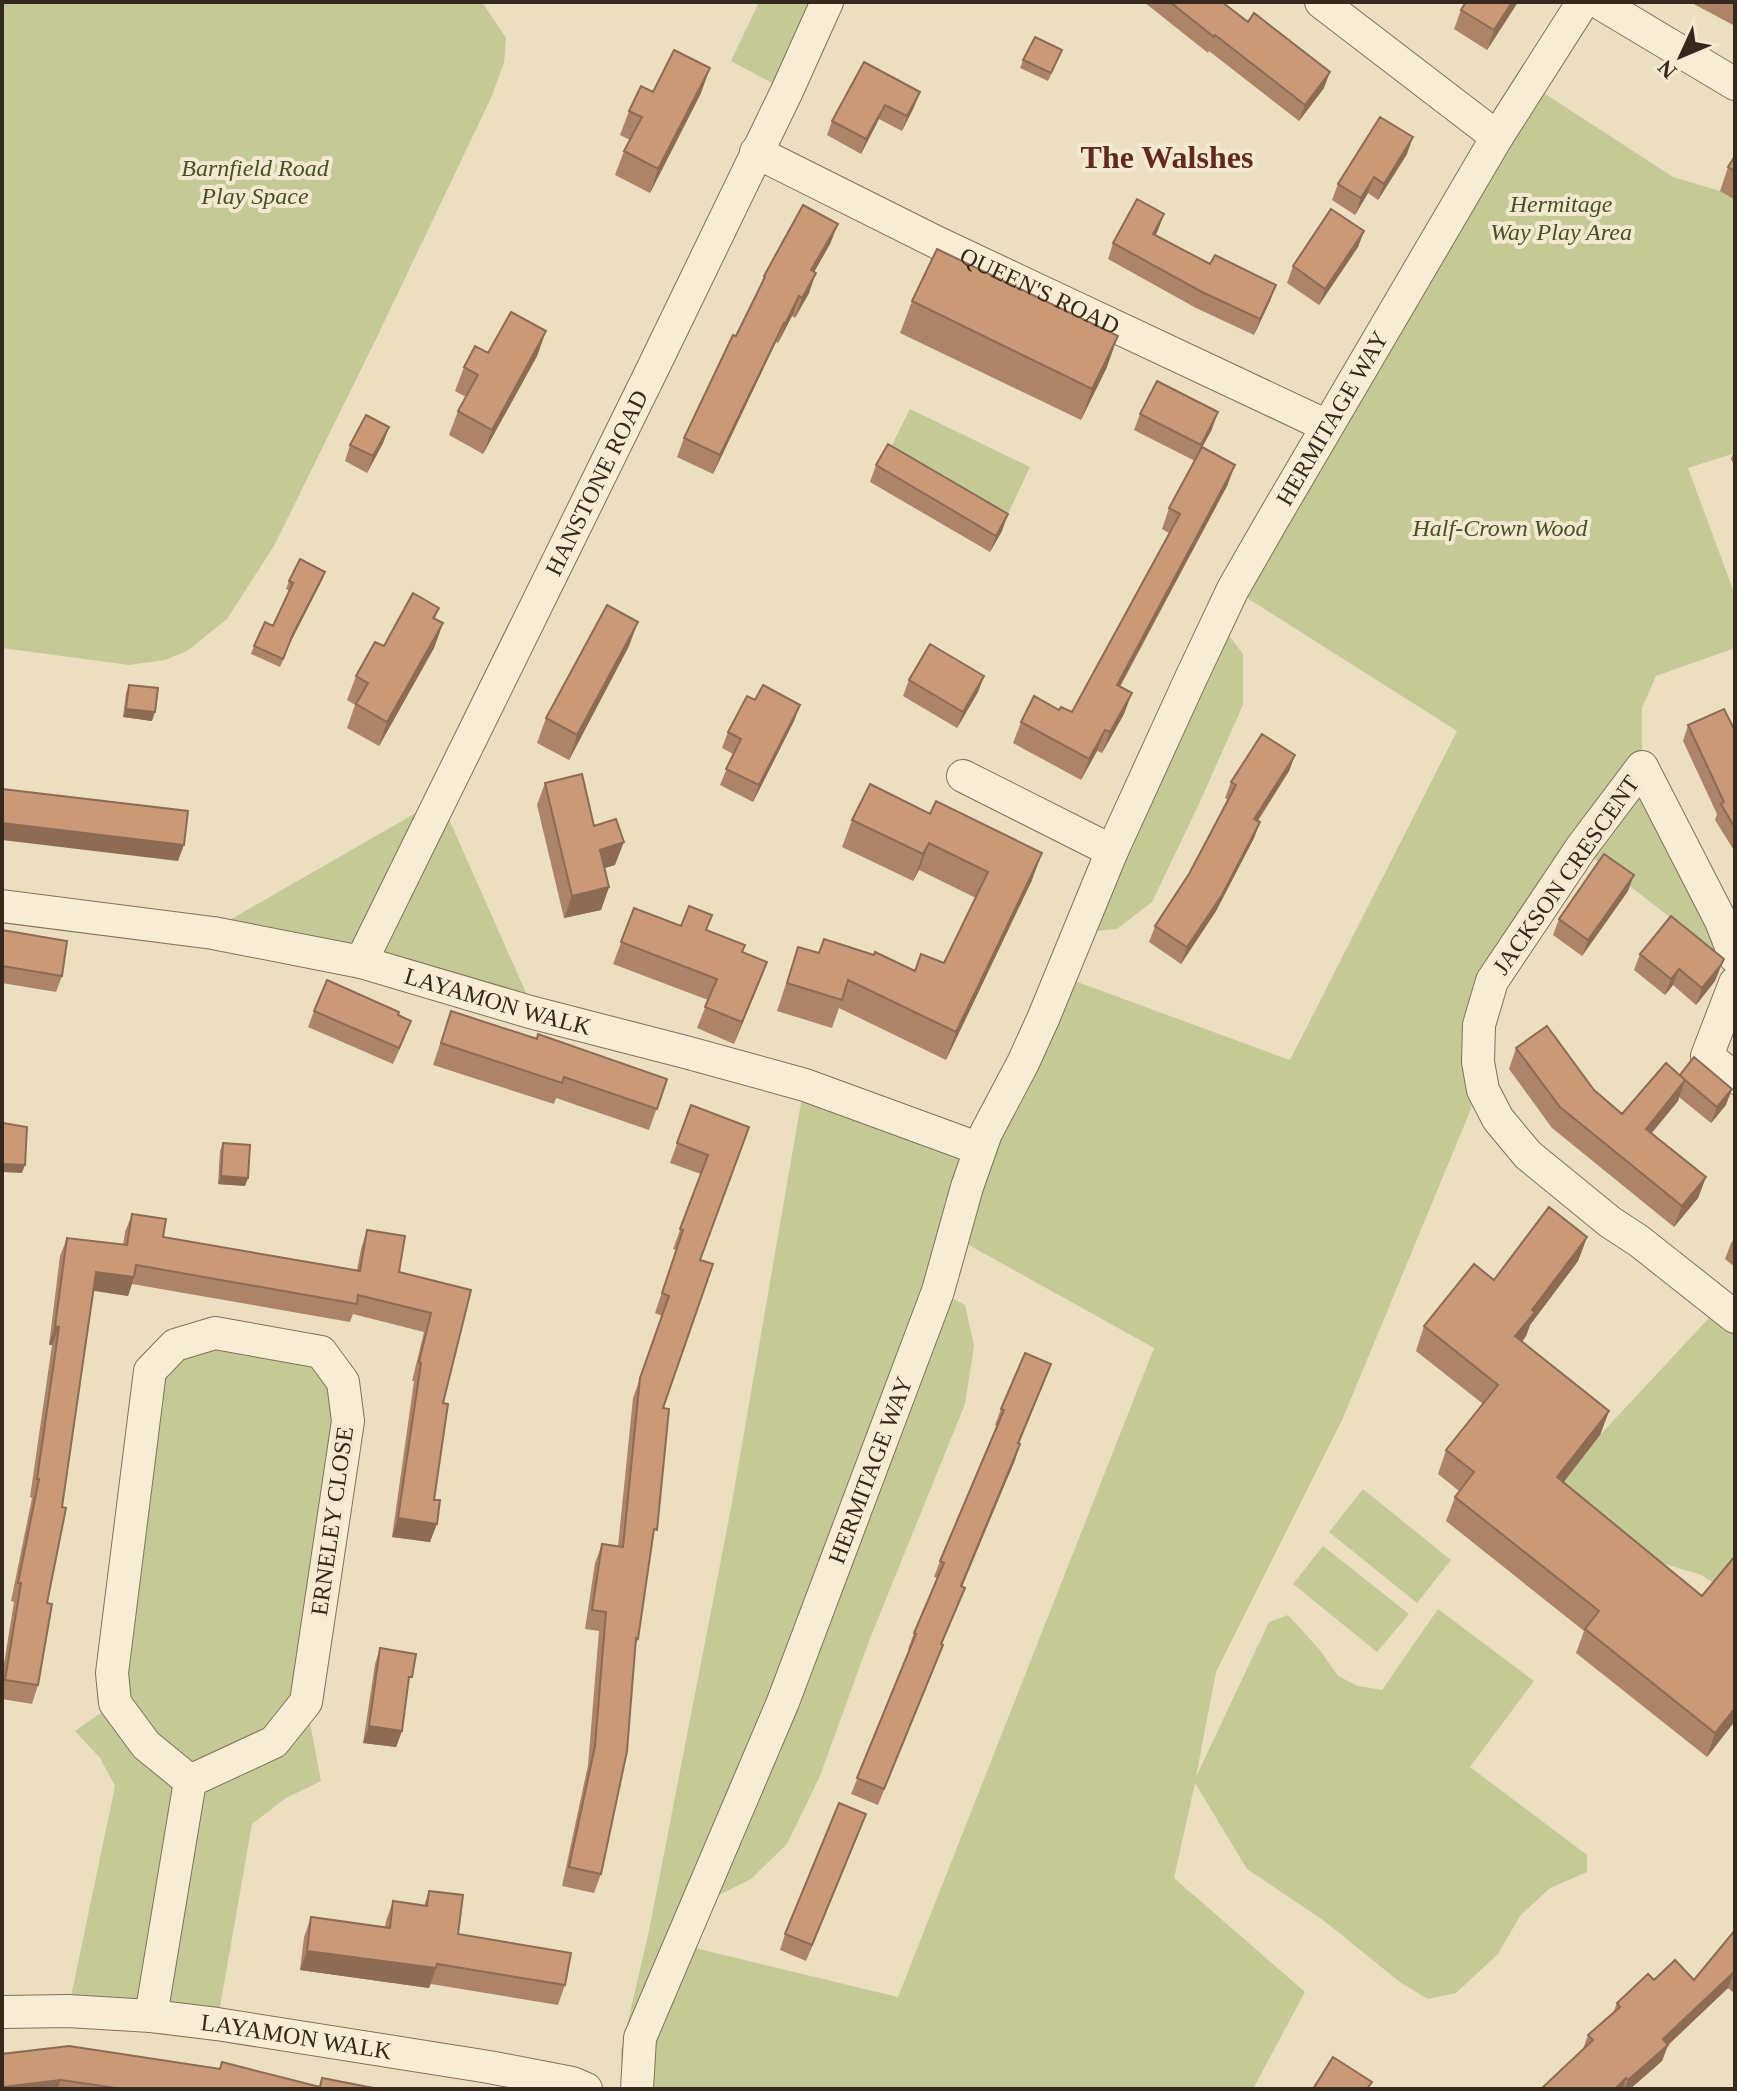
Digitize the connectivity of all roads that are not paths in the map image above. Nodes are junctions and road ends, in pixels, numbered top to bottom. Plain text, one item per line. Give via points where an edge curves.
1 (827, 2) edge
2 (1321, 2) edge
3 (1583, 2) edge
4 (1598, 2) edge
5 (1735, 84) edge
6 (1497, 137) junction
7 (756, 152) junction
8 (1327, 426) junction
9 (963, 776) dead end
10 (1112, 851) junction
11 (2, 906) edge
12 (1735, 957) edge
13 (361, 962) junction
14 (1735, 983) edge
15 (1735, 1078) edge
16 (980, 1149) junction
17 (1735, 1317) edge
18 (190, 1781) junction
19 (2, 2012) edge
20 (151, 2016) junction
21 (586, 2089) edge
22 (637, 2089) edge

1 - 7 street, HANSTONE ROAD
2 - 6 street
3 - 6 street, HERMITAGE WAY
4 - 5 street
6 - 8 street, HERMITAGE WAY
7 - 8 street, QUEEN'S ROAD
7 - 13 street, HANSTONE ROAD
8 - 10 street, HERMITAGE WAY via 1233,589
9 - 10 street
10 - 16 street, HERMITAGE WAY via 1043,1019
11 - 13 street, LAYAMON WALK via 213,933
12 - 17 street, JACKSON CRESCENT via 1642,767 1492,981 1479,1025 1478,1062 1483,1090 1498,1119 1528,1155
13 - 16 street, LAYAMON WALK via 805,1085
14 - 15 street via 1707,1056
16 - 22 street, HERMITAGE WAY via 938,1291 783,1702 640,2038
18 - 18 street, ERNELEY CLOSE via 146,1745 115,1703 112,1673 150,1371 175,1345 215,1333 321,1352 343,1382 348,1421 306,1702 274,1742
18 - 20 street
19 - 20 street, LAYAMON WALK
20 - 21 street, LAYAMON WALK via 489,2067

